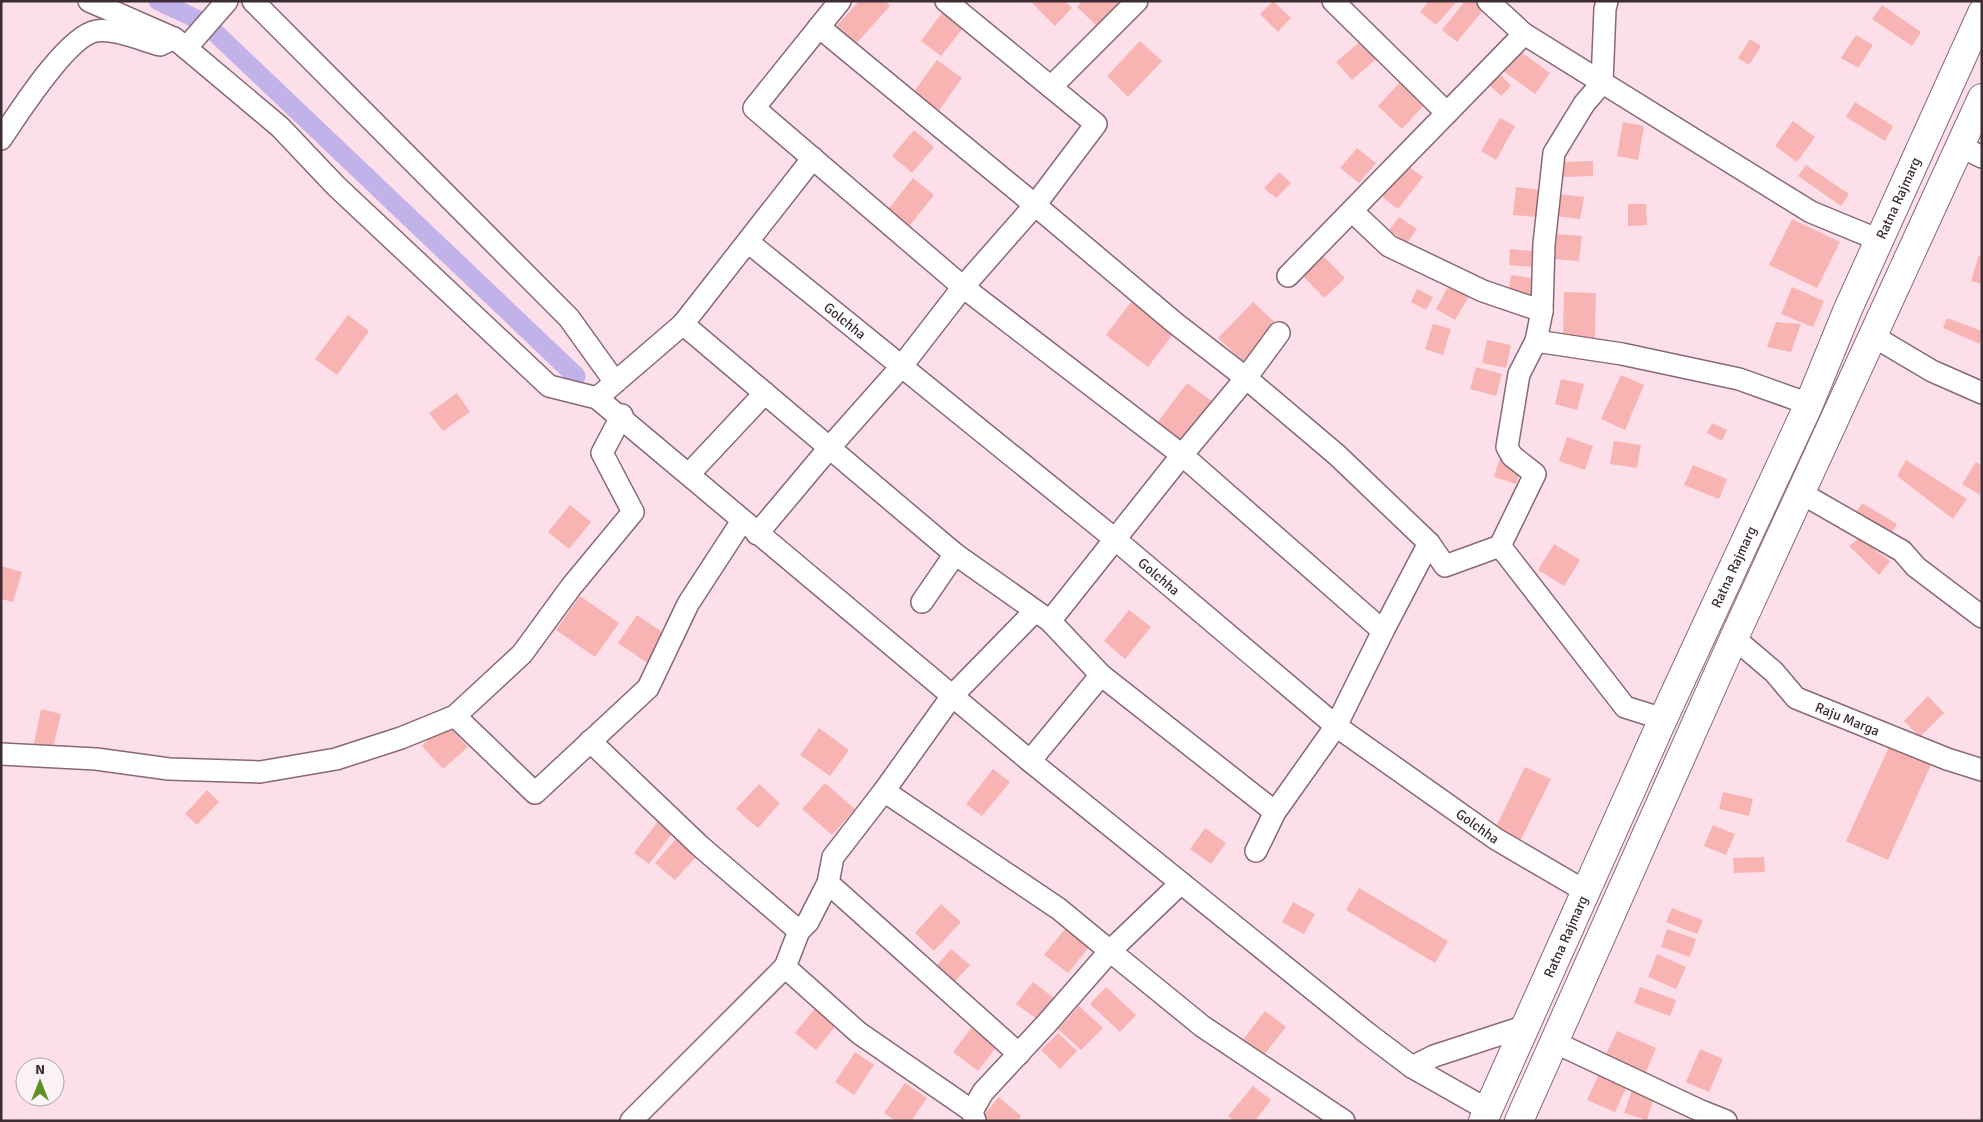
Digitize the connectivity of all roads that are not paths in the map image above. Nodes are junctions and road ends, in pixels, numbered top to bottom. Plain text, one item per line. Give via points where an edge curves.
1 (89, 1) edge
2 (227, 1) edge
3 (253, 1) edge
4 (840, 1) edge
5 (946, 1) edge
6 (1137, 1) edge
7 (1333, 1) edge
8 (1488, 1) edge
9 (1607, 1) edge
10 (1982, 14) edge
11 (819, 27) junction
12 (1524, 34) junction
13 (184, 42) junction
14 (1602, 83) junction
15 (1051, 87) junction
16 (1982, 98) edge
17 (1447, 113) junction
18 (1, 139) edge
19 (1971, 152) edge
20 (813, 158) junction
21 (1035, 205) junction
22 (1352, 211) junction
23 (1879, 240) junction
24 (748, 242) junction
25 (1288, 276) dead end
26 (963, 287) junction
27 (1542, 311) junction
28 (683, 324) junction
29 (1279, 333) dead end
30 (1873, 336) junction
31 (1536, 341) junction
32 (901, 367) junction
33 (1246, 378) junction
34 (615, 382) junction
35 (765, 393) junction
36 (1982, 393) edge
37 (597, 398) junction
38 (1809, 404) junction
39 (621, 417) junction
40 (830, 448) junction
41 (1182, 455) junction
42 (690, 474) junction
43 (1801, 493) junction
44 (750, 528) junction
45 (1116, 540) junction
46 (1429, 544) junction
47 (1500, 546) junction
48 (955, 554) junction
49 (922, 602) dead end
50 (1042, 616) junction
51 (1982, 617) edge
52 (1382, 631) junction
53 (1734, 638) junction
54 (1101, 676) junction
55 (952, 696) junction
56 (455, 716) junction
57 (1663, 719) junction
58 (1336, 726) junction
59 (590, 741) junction
60 (1, 754) edge
61 (1030, 762) junction
62 (1982, 770) edge
63 (884, 791) junction
64 (1274, 812) junction
65 (1256, 851) dead end
66 (828, 883) junction
67 (1181, 883) junction
68 (1585, 891) junction
69 (798, 931) junction
70 (1110, 951) junction
71 (785, 967) junction
72 (1526, 1026) junction
73 (1554, 1042) junction
74 (1019, 1054) junction
75 (1412, 1067) junction
76 (1486, 1115) edge
77 (973, 1116) edge
78 (631, 1121) edge
79 (1344, 1121) edge
80 (1519, 1121) edge
81 (1726, 1121) edge

1 - 13 street
2 - 13 street
3 - 34 street via 570,318
4 - 11 street
5 - 15 street
6 - 15 street
7 - 17 street
8 - 12 street
9 - 14 street
10 - 23 highway, Ratna Rajmarg
11 - 20 street via 754,108
11 - 21 street
12 - 14 street
12 - 17 street
13 - 18 street via 160,45 117,32 96,31 82,37 30,97
13 - 37 street via 280,126 336,186 549,386
14 - 23 street via 1811,212
14 - 27 street via 1584,104 1554,153 1544,244
15 - 21 street via 1096,124
16 - 19 highway
17 - 22 street
19 - 30 highway
20 - 24 street
20 - 26 street
21 - 26 street
21 - 33 street
22 - 25 street
22 - 27 street via 1389,246 1484,291
23 - 38 highway, Ratna Rajmarg
24 - 28 street
24 - 32 street, Golchha
26 - 32 street
26 - 41 street
27 - 31 street
28 - 34 street
28 - 35 street
29 - 33 street
30 - 36 street via 1932,371
30 - 43 highway
31 - 38 street via 1622,354 1738,379
31 - 47 street via 1519,374 1507,447 1512,456 1535,474
32 - 40 street
32 - 45 street, Golchha
33 - 41 street
33 - 46 street via 1338,456
34 - 37 street
35 - 40 street
35 - 42 street
37 - 39 street
38 - 57 highway, Ratna Rajmarg
39 - 42 street
39 - 56 street via 602,453 633,512 522,654
40 - 44 street
40 - 48 street
41 - 45 street
41 - 52 street
42 - 44 street
43 - 51 street via 1902,551 1916,567
43 - 53 highway
44 - 55 street
44 - 59 street via 688,604 648,688
45 - 50 street
45 - 58 street, Golchha
46 - 47 street via 1445,566
46 - 52 street
47 - 57 street via 1625,706
48 - 49 street
48 - 50 street
50 - 54 street
50 - 55 street
52 - 58 street
53 - 62 street, Raju Marga via 1774,672 1796,698
53 - 73 highway
54 - 61 street
54 - 64 street
55 - 61 street
55 - 63 street
56 - 59 street via 535,793
56 - 60 street via 336,760 260,772 169,769 96,759
57 - 68 highway, Ratna Rajmarg
58 - 64 street
58 - 68 street, Golchha via 1496,838
59 - 69 street via 700,846
61 - 67 street
63 - 66 street via 833,857
63 - 70 street via 1059,909
64 - 65 street
66 - 69 street via 808,922
66 - 74 street
67 - 70 street
67 - 75 street
68 - 72 highway, Ratna Rajmarg
69 - 71 street
70 - 74 street
70 - 79 street via 1202,1026
71 - 77 street via 859,1034
71 - 78 street
72 - 75 street via 1434,1056
72 - 76 highway, Ratna Rajmarg
73 - 80 highway
73 - 81 street
74 - 77 street via 983,1092
75 - 76 street

